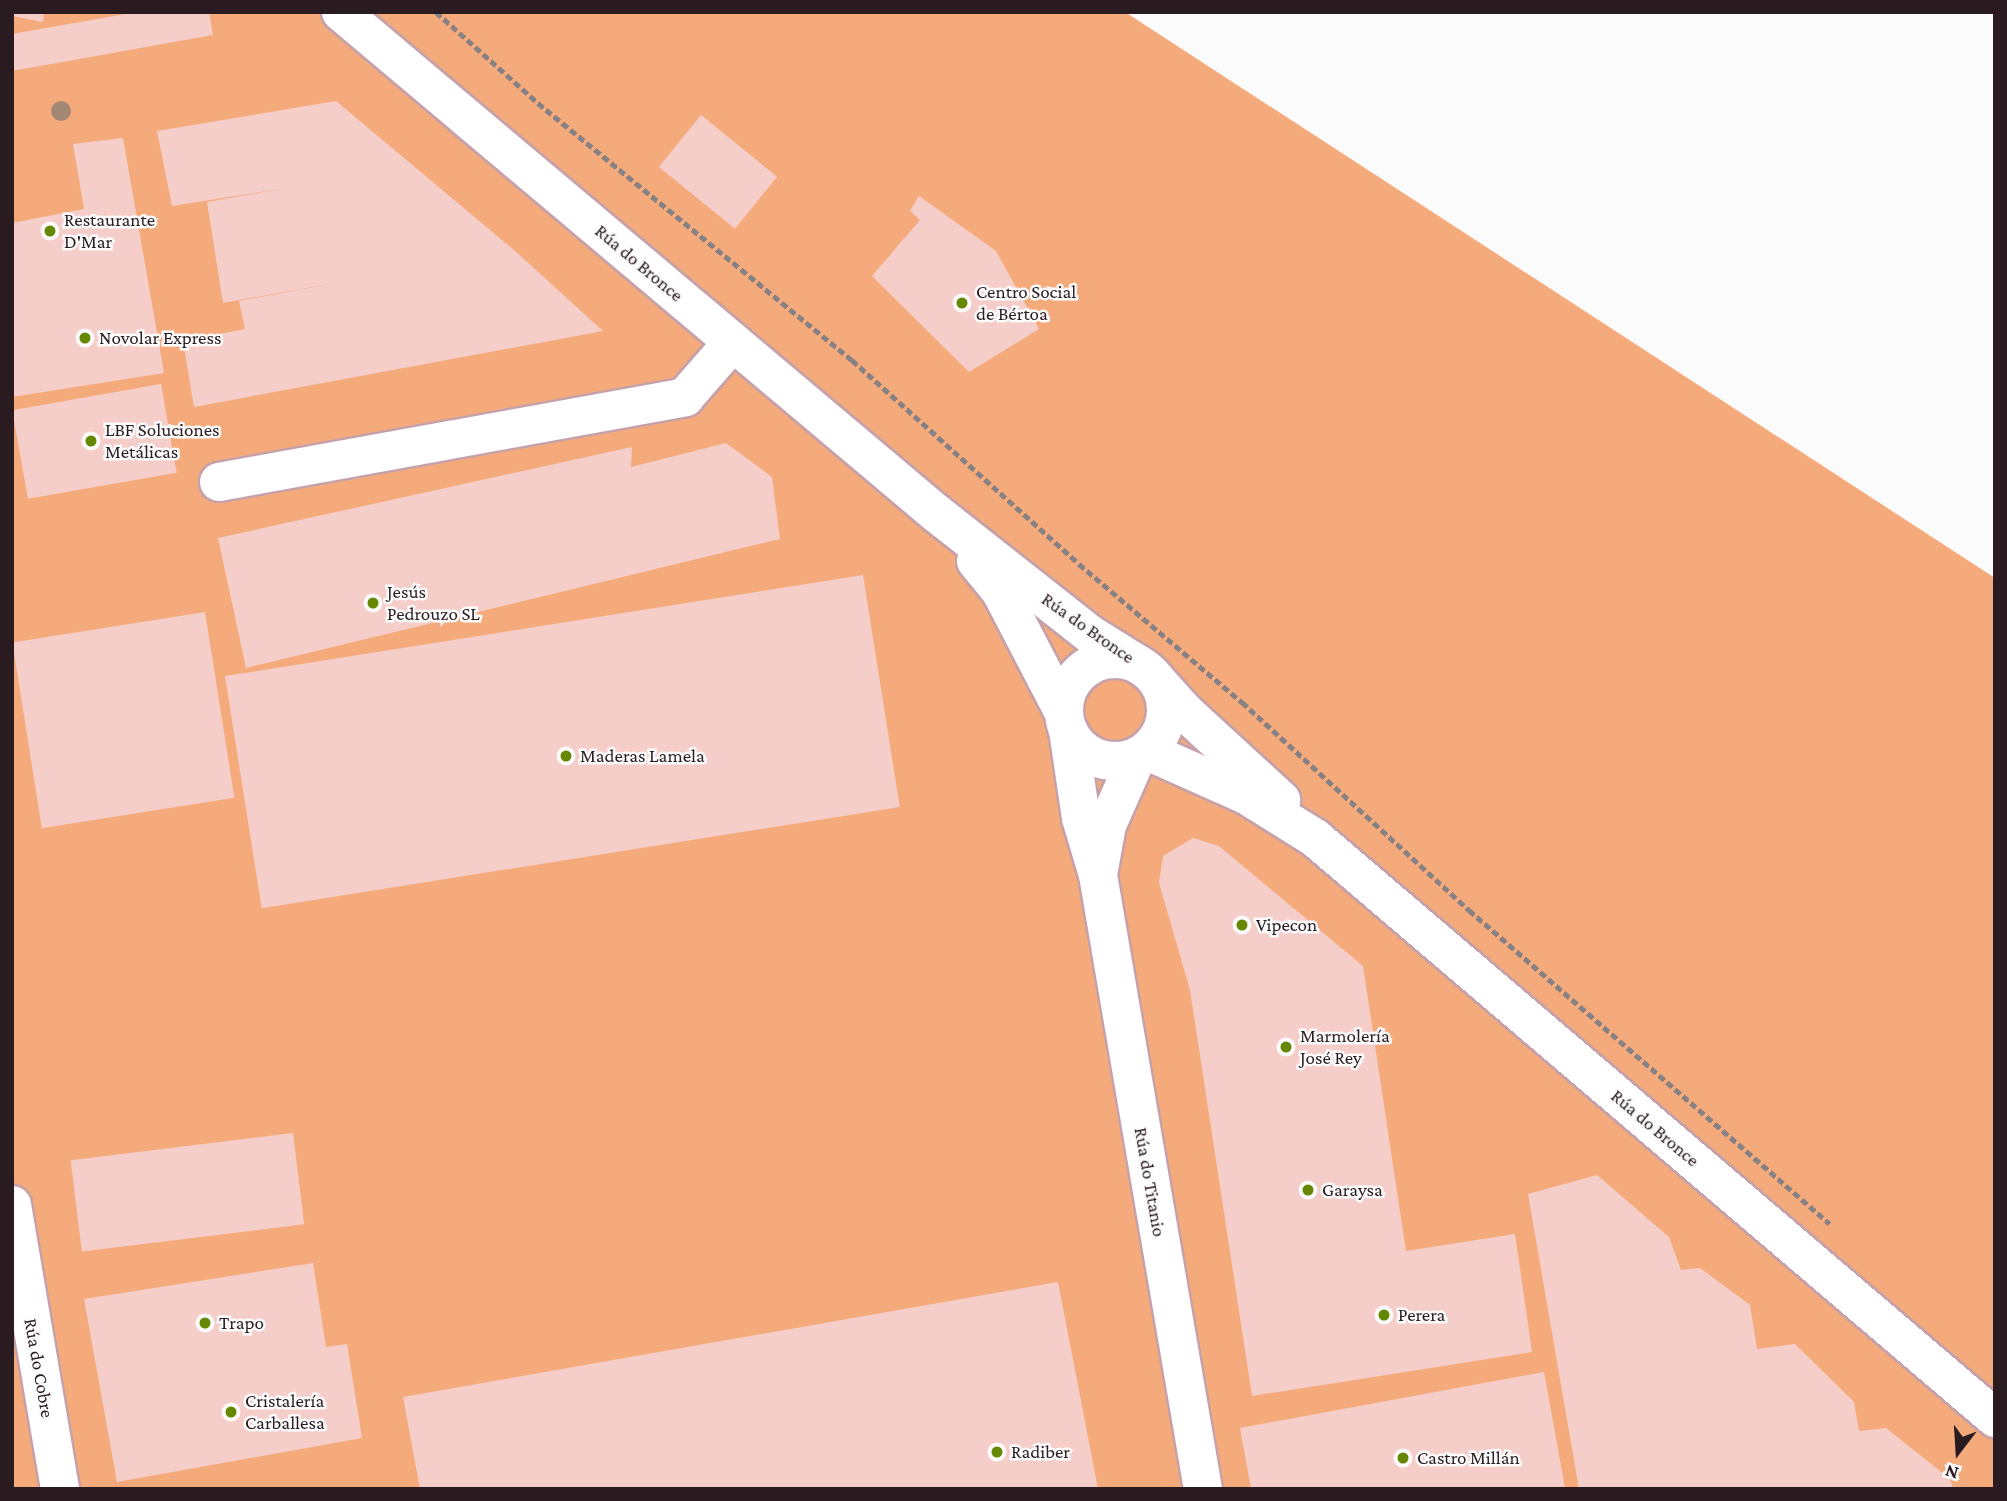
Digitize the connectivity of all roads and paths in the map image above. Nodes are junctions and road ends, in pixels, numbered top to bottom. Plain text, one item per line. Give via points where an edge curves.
1 (341, 12) edge
2 (733, 342) junction
3 (219, 482) dead end
4 (936, 513) junction
5 (1147, 671) junction
6 (1066, 722) junction
7 (1142, 754) junction
8 (1186, 769) junction
9 (1119, 795) junction
10 (1315, 838) junction
11 (1098, 875) junction
12 (12, 1205) edge
13 (1995, 1418) edge
14 (60, 1489) edge
15 (1203, 1489) edge

1 - 2 street, Rúa do Bronce
2 - 3 street via 685,397
2 - 4 street, Rúa do Bronce
4 - 5 street, Rúa do Bronce via 1091,635
4 - 6 street, Rúa do Bronce via 1001,592
5 - 6 street via 1112,659 1095,663 1078,675 1068,690
5 - 7 street via 1163,692 1166,721 1159,738
5 - 10 street, Rúa do Bronce via 1270,788
6 - 7 street via 1079,747 1094,757 1120,761
6 - 11 street, Rúa do Titanio via 1081,818
7 - 8 street, Rúa do Bronce
7 - 9 street, Rúa do Titanio
8 - 9 street via 1150,779
8 - 10 street, Rúa do Bronce via 1246,795
9 - 11 street, Rúa do Titanio via 1107,825
10 - 13 street, Rúa do Bronce
11 - 15 street, Rúa do Titanio
12 - 14 street, Rúa do Cobre

